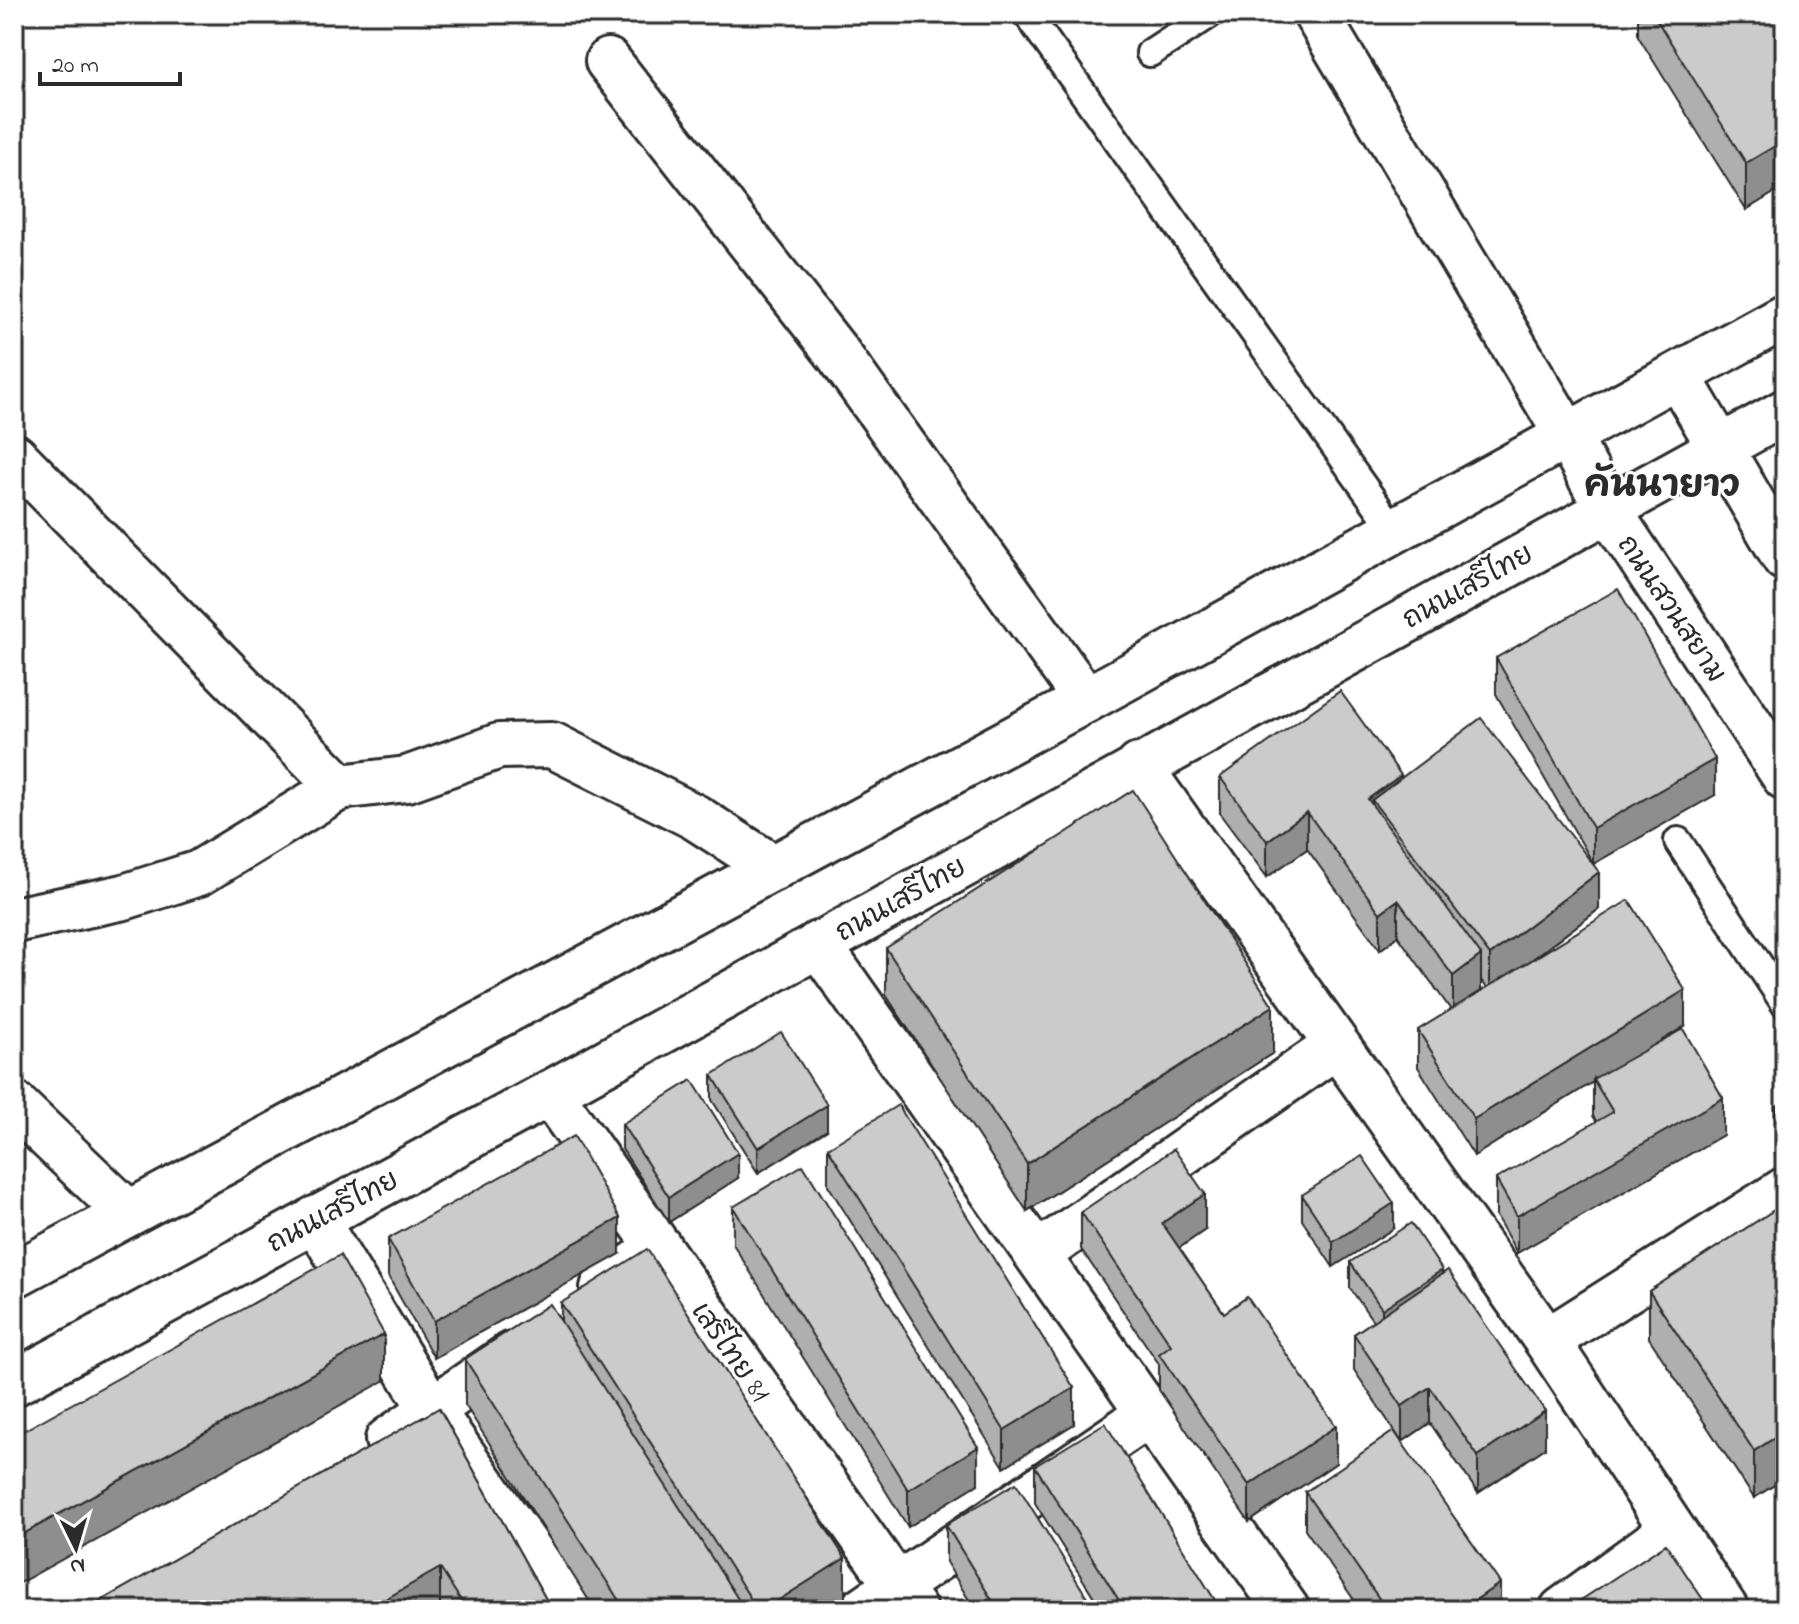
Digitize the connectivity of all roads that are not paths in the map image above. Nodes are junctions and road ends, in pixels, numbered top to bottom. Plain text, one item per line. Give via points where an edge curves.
1 (1027, 14) edge
2 (1210, 14) edge
3 (1316, 14) edge
4 (1150, 53) dead end
5 (608, 61) dead end
6 (1785, 316) edge
7 (1678, 376) junction
8 (1785, 412) edge
9 (1567, 435) junction
10 (1719, 448) junction
11 (14, 456) edge
12 (1607, 508) junction
13 (1395, 531) junction
14 (1785, 558) edge
15 (1086, 700) junction
16 (1139, 766) junction
17 (1785, 777) edge
18 (340, 787) junction
19 (1678, 841) dead end
20 (774, 868) junction
21 (14, 920) edge
22 (818, 944) junction
23 (1785, 1004) edge
24 (1337, 1045) junction
25 (550, 1093) junction
26 (14, 1104) edge
27 (1785, 1190) edge
28 (128, 1213) junction
29 (315, 1219) junction
30 (659, 1247) junction
31 (1038, 1254) junction
32 (14, 1275) edge
33 (1547, 1341) junction
34 (14, 1383) edge
35 (433, 1412) junction
36 (1150, 1413) junction
37 (353, 1462) edge
38 (1672, 1530) junction
39 (906, 1598) edge
40 (571, 1610) edge
41 (862, 1610) edge
42 (1287, 1610) edge
43 (1562, 1610) edge
44 (1726, 1610) edge

1 - 13 lane
2 - 4 lane
3 - 9 street, ถนนสวนสยาม
5 - 15 street via 838,354
6 - 7 street
7 - 9 street
7 - 10 street
8 - 10 street, ถนนเสรีไทย
9 - 12 street, ถนนสวนสยาม
9 - 13 street
10 - 12 street, ถนนเสรีไทย
10 - 14 street
11 - 18 street
12 - 16 street, ถนนเสรีไทย
12 - 17 street, ถนนสวนสยาม
13 - 15 street
15 - 20 street
16 - 22 street, ถนนเสรีไทย
16 - 24 street
18 - 20 street via 407,779 499,746 552,745 695,817
18 - 21 street via 199,873 124,897
19 - 23 lane
20 - 28 street
22 - 25 street, ถนนเสรีไทย
22 - 31 street
24 - 31 street
24 - 33 street
25 - 29 street, ถนนเสรีไทย
25 - 30 street, เสรีไทย 81
26 - 28 street
27 - 33 street
28 - 32 street
29 - 34 street, ถนนเสรีไทย
29 - 35 street
30 - 35 street
30 - 39 street, เสรีไทย 81
31 - 36 street
33 - 38 street
35 - 37 street
35 - 40 street
36 - 39 street
36 - 42 street
38 - 43 street
38 - 44 street
39 - 41 street

